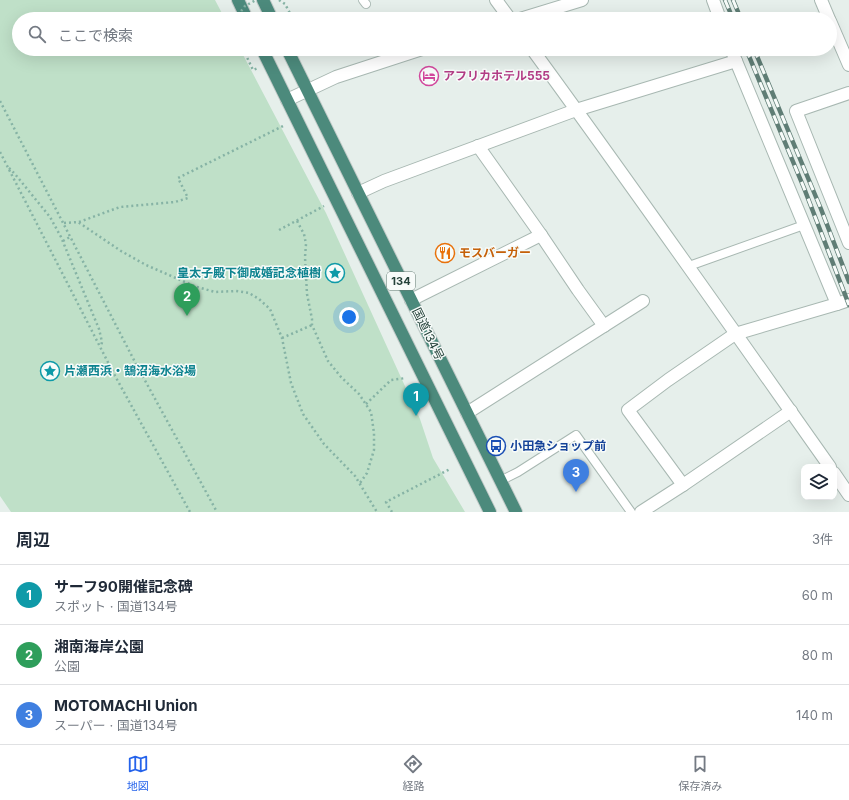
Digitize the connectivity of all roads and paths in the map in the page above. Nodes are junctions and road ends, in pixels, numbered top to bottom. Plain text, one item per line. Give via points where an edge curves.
1 (238, 0) edge
2 (256, 0) edge
3 (263, 0) edge
4 (279, 0) edge
5 (496, 0) edge
6 (582, 0) edge
7 (713, 0) edge
8 (821, 0) edge
9 (241, 12) edge
10 (244, 12) edge
11 (269, 12) edge
12 (289, 12) edge
13 (505, 12) edge
14 (543, 12) edge
15 (717, 12) edge
16 (826, 12) edge
17 (837, 36) edge
18 (265, 56) edge
19 (291, 56) edge
20 (400, 56) edge
21 (537, 56) edge
22 (734, 56) edge
23 (736, 61) junction
24 (849, 64) edge
25 (308, 90) junction
26 (849, 93) edge
27 (287, 100) junction
28 (0, 101) edge
29 (576, 110) junction
30 (283, 126) dead end
31 (478, 146) junction
32 (0, 152) edge
33 (7, 166) junction
34 (358, 193) junction
35 (324, 206) dead end
36 (297, 221) junction
37 (78, 222) junction
38 (64, 223) junction
39 (804, 226) junction
40 (279, 230) dead end
41 (541, 235) junction
42 (70, 236) junction
43 (63, 241) junction
44 (849, 244) edge
45 (689, 266) junction
46 (411, 300) junction
47 (849, 300) edge
48 (643, 301) dead end
49 (837, 304) junction
50 (312, 325) junction
51 (604, 326) junction
52 (735, 334) junction
53 (282, 338) junction
54 (101, 348) junction
55 (406, 378) dead end
56 (366, 404) junction
57 (791, 411) junction
58 (467, 413) junction
59 (828, 464) edge
60 (450, 469) dead end
61 (837, 477) edge
62 (500, 481) junction
63 (360, 483) junction
64 (683, 485) junction
65 (849, 495) edge
66 (190, 512) edge
67 (217, 512) edge
68 (377, 512) edge
69 (392, 512) edge
70 (490, 512) edge
71 (516, 512) edge
72 (631, 512) edge
73 (641, 512) edge

1 - 10 highway
2 - 9 path, bridge via 245,6
3 - 11 highway
4 - 12 path
5 - 13 street
6 - 14 street
7 - 15 street
8 - 16 street
17 - 24 street
18 - 27 highway, 国道134号 / 134
19 - 25 highway, 国道134号 / 134
20 - 25 street via 336,77
21 - 29 street
22 - 23 street
23 - 29 street
23 - 39 street
25 - 27 street
25 - 34 highway, 国道134号 / 134
26 - 44 street via 796,111
27 - 70 highway, 国道134号 / 134
28 - 38 path
29 - 31 street
29 - 45 street
30 - 37 path via 178,178 188,198 176,202 120,206
31 - 34 street
31 - 41 street
32 - 33 path
33 - 43 path via 50,217
33 - 54 path
34 - 46 highway, 国道134号 / 134
35 - 36 path
36 - 40 path
36 - 50 path via 306,244 307,294
37 - 38 path
37 - 53 path via 146,265 194,286 215,292 236,291 259,299 272,312
38 - 42 path
39 - 45 lane
39 - 49 street
41 - 46 street
41 - 51 street
42 - 43 path
42 - 67 path
43 - 54 path via 99,328
45 - 52 street
46 - 58 highway, 国道134号 / 134
47 - 49 street
48 - 51 street
49 - 52 street
50 - 53 path
50 - 56 path via 328,360
51 - 58 street
52 - 57 street
52 - 64 street via 628,410
53 - 63 path via 291,383 303,414 324,444
54 - 66 path
55 - 56 path via 391,380
56 - 63 path via 371,412 374,450 367,473
57 - 59 street
57 - 64 street
58 - 62 highway, 国道134号 / 134
60 - 69 path via 386,502
61 - 65 street
62 - 71 highway, 国道134号 / 134
62 - 72 lane via 576,435
63 - 68 path
64 - 73 street

